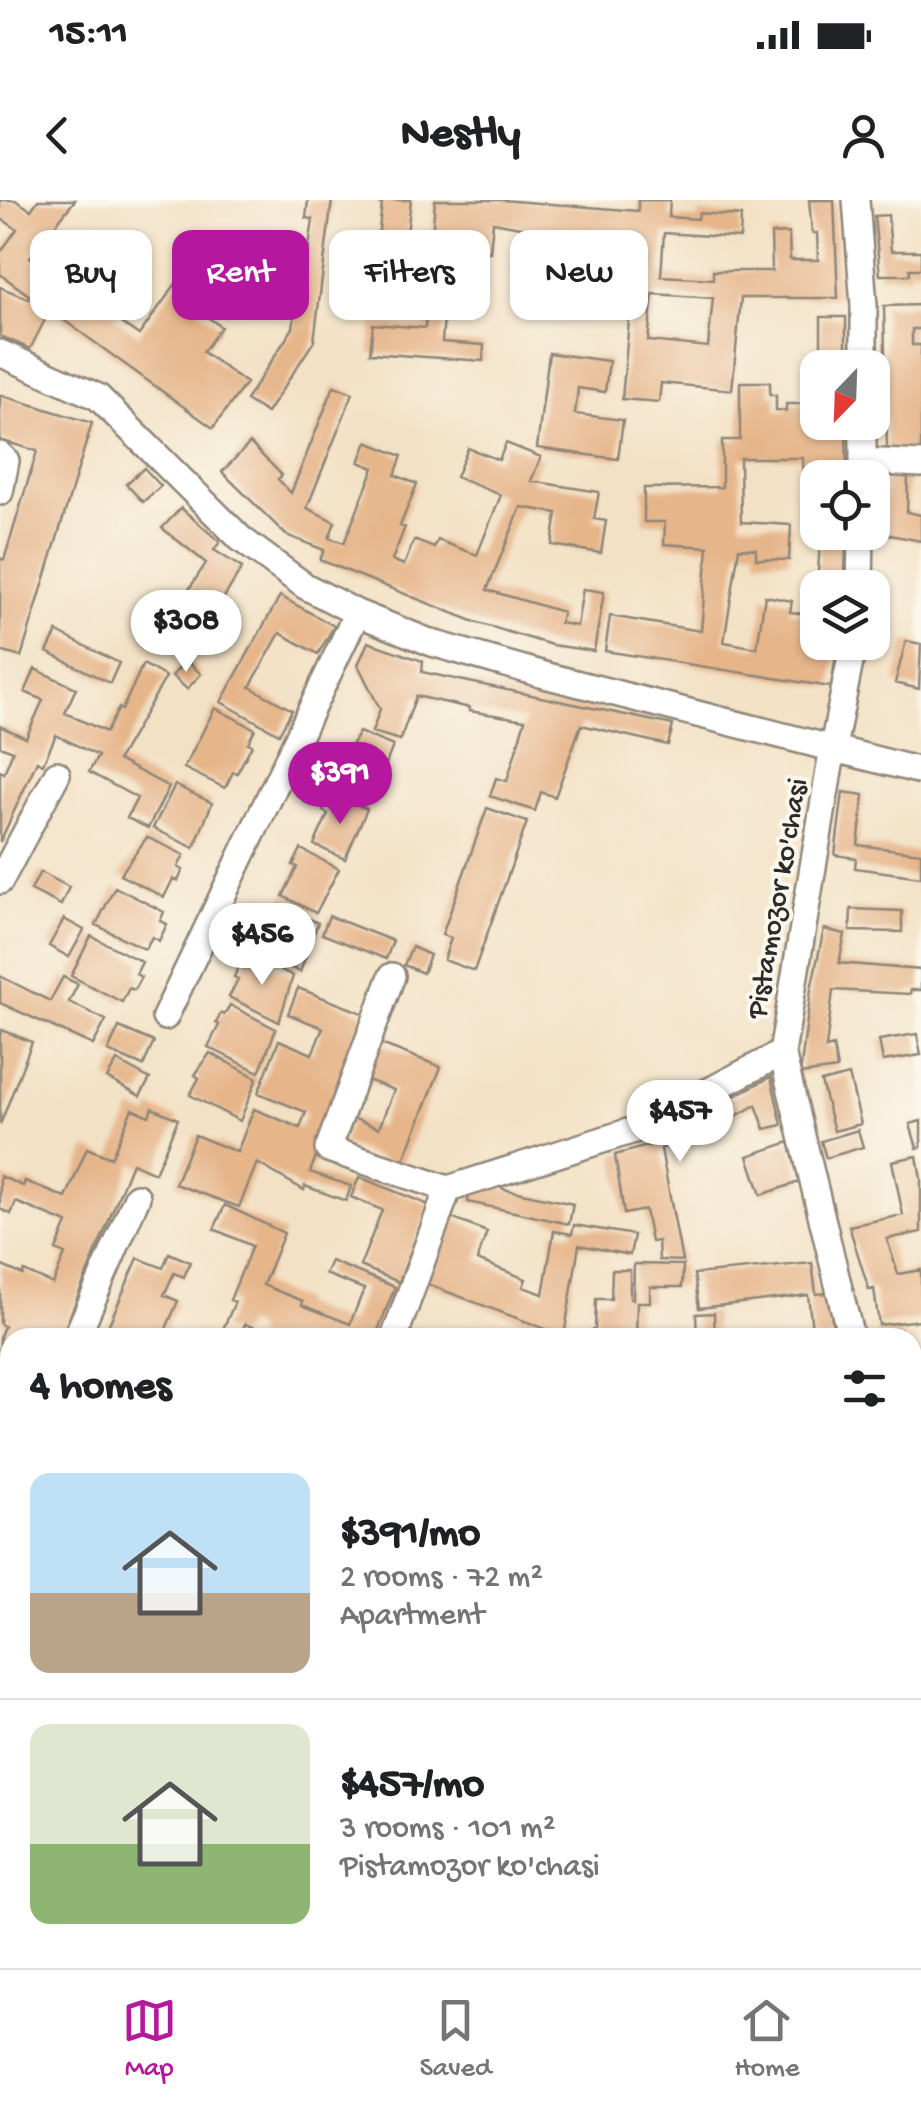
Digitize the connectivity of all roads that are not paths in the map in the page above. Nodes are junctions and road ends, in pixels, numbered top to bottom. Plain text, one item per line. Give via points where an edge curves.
1 (856, 200) edge
2 (864, 350) edge
3 (0, 353) edge
4 (0, 455) edge
5 (921, 464) edge
6 (890, 467) edge
7 (0, 492) edge
8 (357, 613) junction
9 (850, 660) edge
10 (833, 747) junction
11 (921, 771) edge
12 (57, 774) dead end
13 (0, 881) edge
14 (392, 976) dead end
15 (165, 1017) dead end
16 (782, 1053) junction
17 (448, 1189) junction
18 (136, 1196) dead end
19 (80, 1328) edge
20 (398, 1328) edge
21 (849, 1328) edge

1 - 2 street
3 - 8 street via 98,396 241,539 304,586
4 - 7 street via 6,478
5 - 6 street
8 - 10 street via 481,657
8 - 15 street
9 - 10 street, Pistamozor ko'chasi
10 - 11 street
10 - 16 street, Pistamozor ko'chasi
12 - 13 street
14 - 17 street via 328,1149
16 - 17 street via 634,1130
16 - 21 street, Pistamozor ko'chasi
17 - 20 street
18 - 19 street

